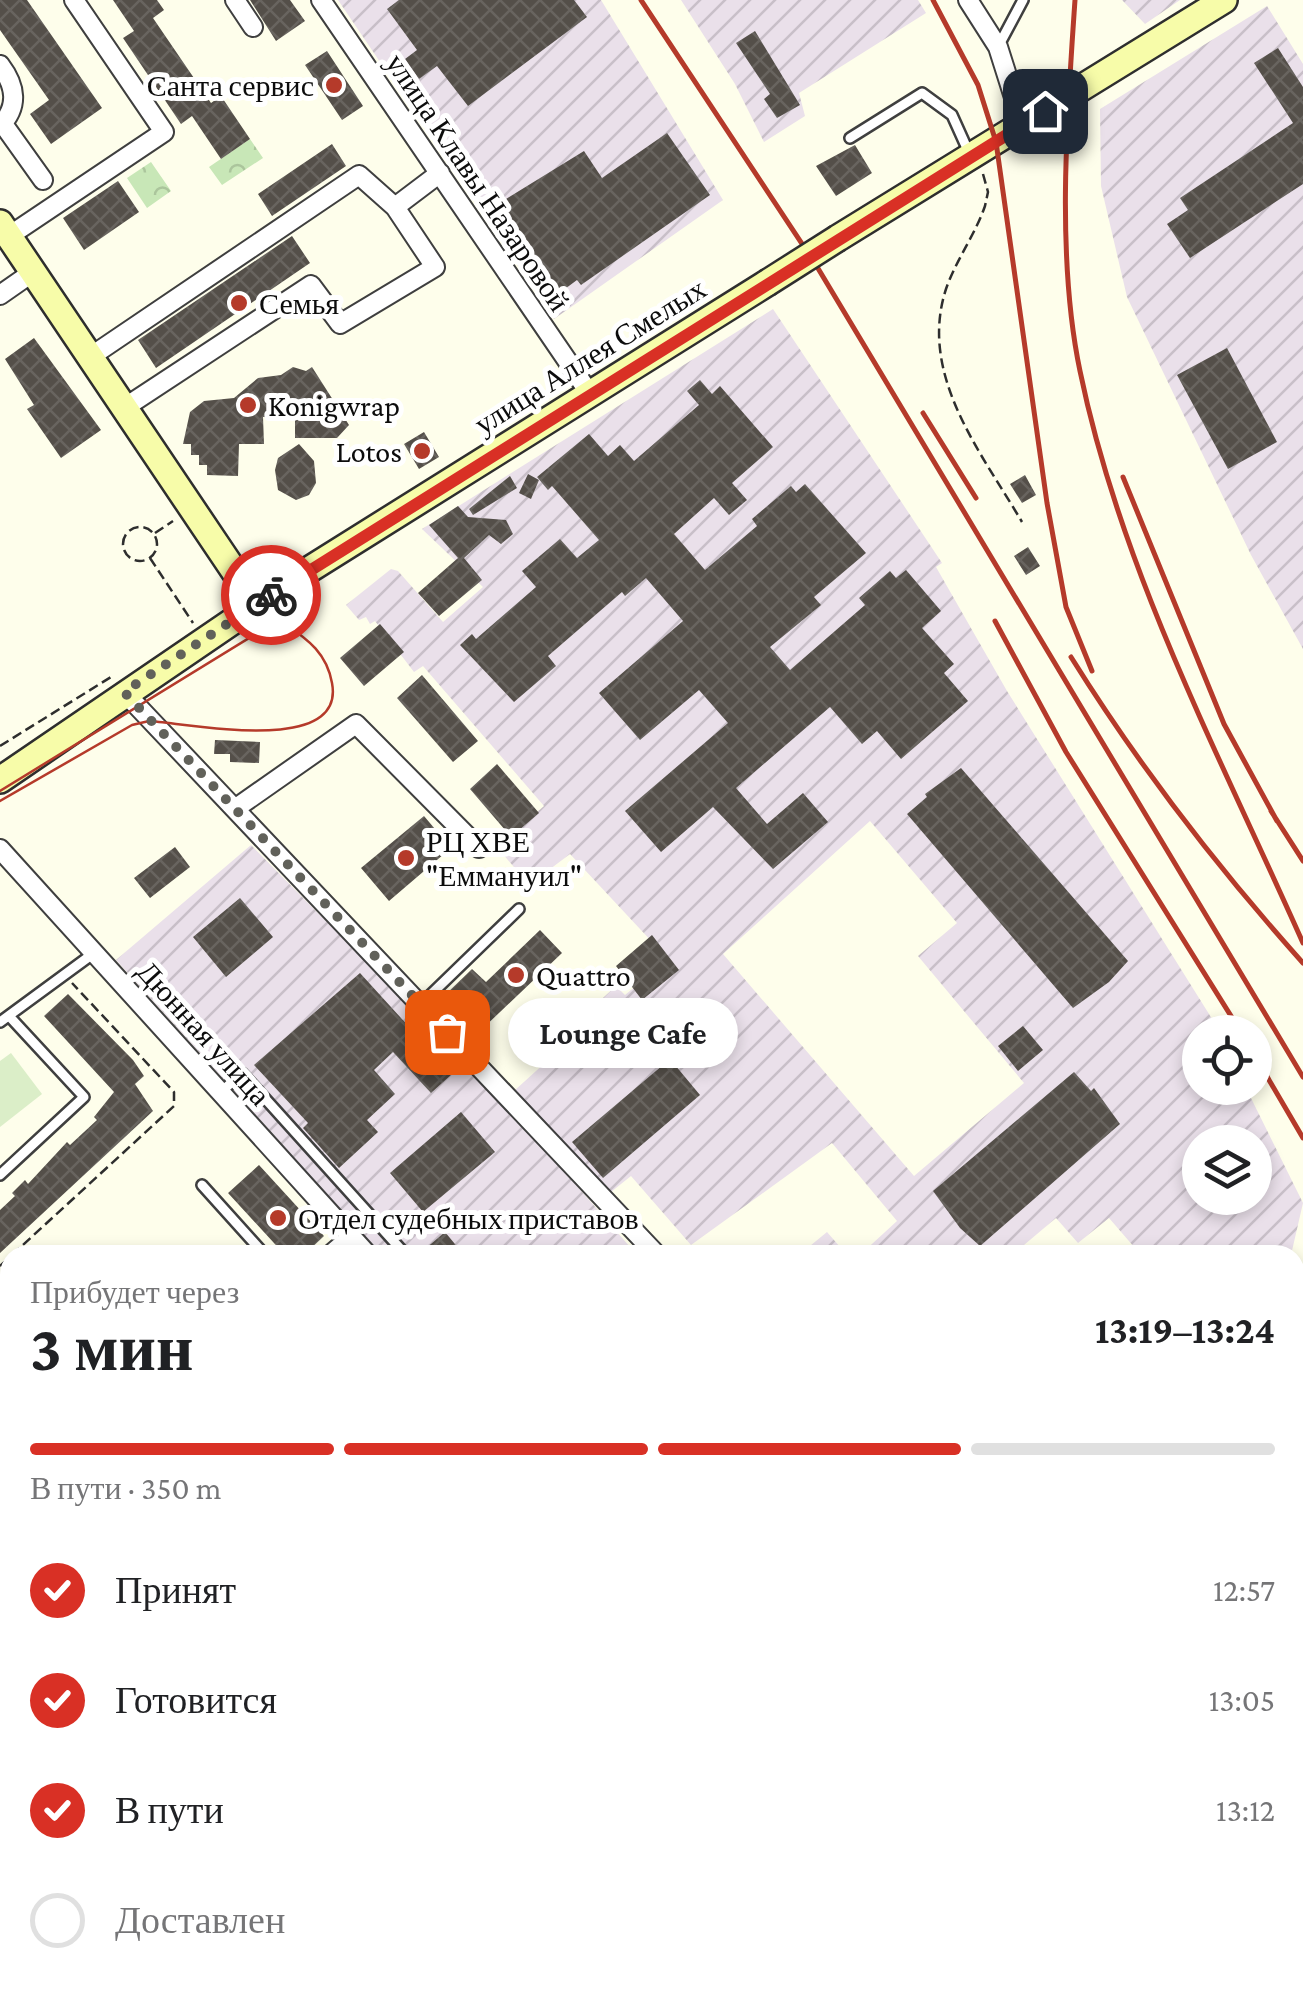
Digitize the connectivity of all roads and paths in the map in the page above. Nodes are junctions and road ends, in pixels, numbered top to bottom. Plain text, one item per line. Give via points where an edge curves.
1 (74, 0) edge
2 (235, 0) edge
3 (321, 0) edge
4 (968, 0) edge
5 (1024, 0) edge
6 (1224, 0) edge
7 (253, 26) dead end
8 (998, 47) junction
9 (0, 65) edge
10 (1, 125) edge
11 (1023, 126) junction
12 (850, 138) dead end
13 (971, 157) junction
14 (440, 174) junction
15 (43, 180) dead end
16 (394, 206) junction
17 (4, 230) edge
18 (33, 272) junction
19 (0, 295) edge
20 (90, 357) junction
21 (590, 394) junction
22 (124, 408) junction
23 (192, 508) junction
24 (1022, 522) dead end
25 (154, 534) junction
26 (150, 558) junction
27 (257, 605) junction
28 (188, 626) dead end
29 (124, 681) junction
30 (0, 746) edge
31 (0, 780) edge
32 (236, 808) junction
33 (0, 848) edge
34 (480, 848) dead end
35 (519, 909) dead end
36 (94, 953) junction
37 (64, 975) junction
38 (420, 1004) junction
39 (4, 1019) edge
40 (220, 1092) junction
41 (0, 1174) edge
42 (202, 1185) dead end
43 (351, 1237) junction
44 (23, 1245) edge
45 (256, 1245) edge
46 (342, 1245) edge
47 (359, 1245) edge
48 (397, 1245) edge
49 (648, 1245) edge

1 - 17 street via 164,132
2 - 7 street
3 - 14 street, улица Клавы Назаровой
4 - 8 street
5 - 8 lane
6 - 11 main road, улица Аллея Смелых
8 - 11 street
9 - 10 street via 14,93 12,112
10 - 15 street
11 - 13 main road, улица Аллея Смелых
12 - 13 lane via 922,93 952,115
13 - 21 main road, улица Аллея Смелых, bridge
13 - 24 path via 988,192 945,293 940,357 946,387
14 - 16 street
14 - 21 street, улица Клавы Назаровой
16 - 20 street via 359,175
16 - 22 street via 435,267 340,324 311,286
17 - 18 main road
18 - 19 street
18 - 20 main road
20 - 22 main road
21 - 27 main road, улица Аллея Смелых
22 - 23 main road
23 - 25 path
23 - 27 main road
25 - 26 path via 157,547
25 - 26 path via 136,527 123,541 131,558
26 - 28 path via 193,623
27 - 29 main road, улица Аллея Смелых
29 - 30 path
29 - 31 main road, улица Аллея Смелых
29 - 32 street
32 - 34 street via 356,724
32 - 38 street
33 - 36 street, Дюнная улица
35 - 38 lane
36 - 37 lane
36 - 40 street, Дюнная улица
37 - 39 lane
37 - 44 path via 174,1092 174,1106
38 - 49 street
39 - 41 lane via 84,1097
40 - 43 street, Дюнная улица
40 - 48 lane via 242,1073
42 - 45 lane
43 - 46 street
43 - 47 street, Дюнная улица

